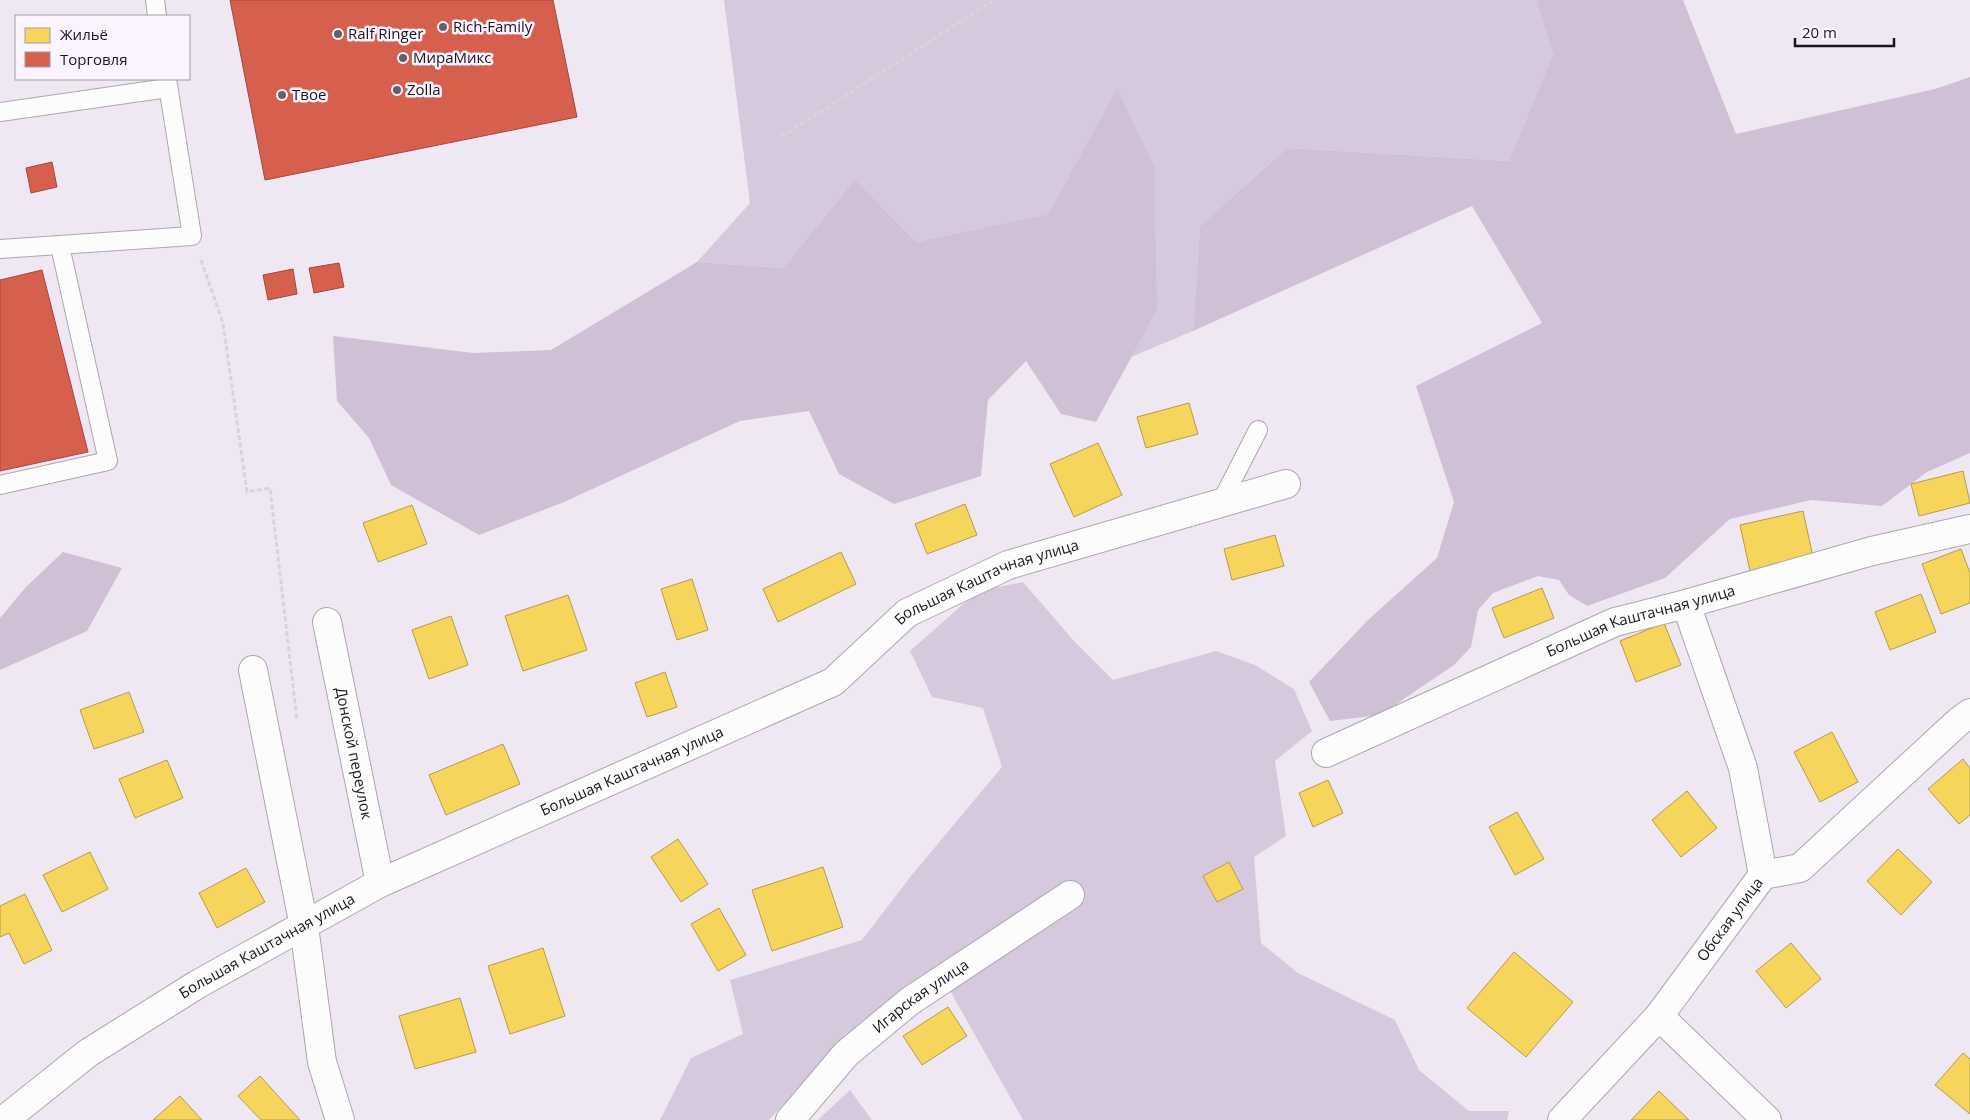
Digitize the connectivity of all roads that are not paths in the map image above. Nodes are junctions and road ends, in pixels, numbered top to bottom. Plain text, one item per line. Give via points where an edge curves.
1 (155, 0) edge
2 (157, 15) edge
3 (168, 83) edge
4 (0, 112) edge
5 (60, 246) junction
6 (0, 249) edge
7 (1258, 430) dead end
8 (1286, 484) dead end
9 (0, 485) edge
10 (1220, 504) junction
11 (1970, 529) edge
12 (1686, 604) junction
13 (327, 622) dead end
14 (253, 670) dead end
15 (1970, 713) edge
16 (1326, 753) dead end
17 (1763, 875) junction
18 (380, 883) junction
19 (1070, 895) dead end
20 (304, 926) junction
21 (1659, 1016) junction
22 (4, 1120) edge
23 (340, 1120) edge
24 (790, 1120) edge
25 (1562, 1120) edge
26 (1767, 1120) edge

1 - 2 lane
3 - 4 lane
3 - 5 lane via 192,236
5 - 6 lane
5 - 9 lane via 108,461
7 - 10 lane
8 - 10 street, Большая Каштачная улица
10 - 18 street, Большая Каштачная улица via 1008,565 907,614 833,682
11 - 12 street, Большая Каштачная улица via 1872,551
12 - 16 street, Большая Каштачная улица via 1615,622
12 - 17 street via 1743,768
13 - 18 street, Донской переулок
14 - 20 street
15 - 17 street, Обская улица via 1800,868
17 - 21 street, Обская улица
18 - 20 street, Большая Каштачная улица
19 - 24 street, Игарская улица via 910,1001 846,1054
20 - 22 street, Большая Каштачная улица via 136,1021 88,1053
20 - 23 street via 322,1062
21 - 25 street, Обская улица
21 - 26 street

